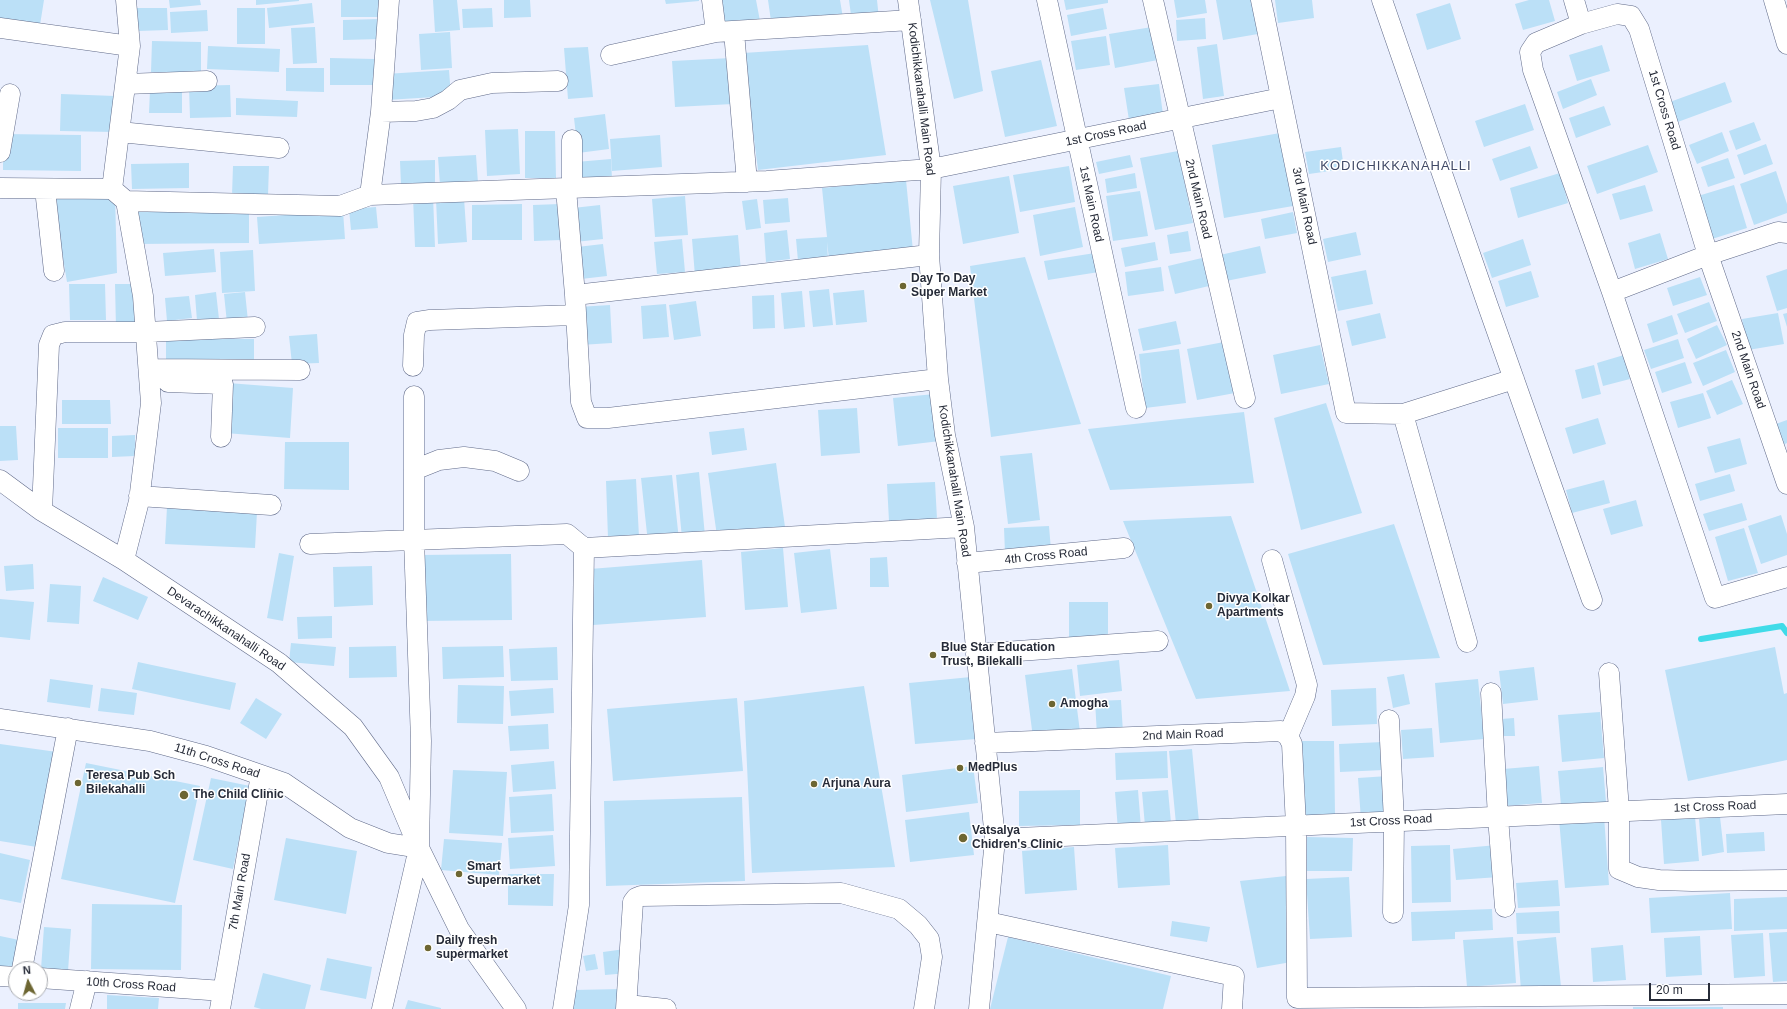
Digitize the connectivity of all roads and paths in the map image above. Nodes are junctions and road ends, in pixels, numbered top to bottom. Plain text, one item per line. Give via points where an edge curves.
1 (126, 0) edge
2 (389, 0) edge
3 (712, 0) edge
4 (908, 0) edge
5 (1047, 0) edge
6 (1153, 0) edge
7 (1261, 0) edge
8 (1382, 0) edge
9 (1574, 0) edge
10 (1774, 0) edge
11 (911, 20) junction
12 (1581, 24) junction
13 (0, 28) edge
14 (725, 32) junction
15 (1787, 44) edge
16 (130, 46) junction
17 (611, 56) dead end
18 (207, 81) dead end
19 (558, 81) dead end
20 (126, 84) junction
21 (10, 94) dead end
22 (1282, 98) junction
23 (381, 112) junction
24 (1179, 119) junction
25 (120, 132) junction
26 (572, 140) dead end
27 (1078, 140) junction
28 (279, 148) dead end
29 (0, 152) edge
30 (931, 169) junction
31 (747, 182) junction
32 (0, 188) edge
33 (45, 189) junction
34 (569, 189) junction
35 (119, 195) junction
36 (370, 195) junction
37 (1787, 233) edge
38 (929, 255) junction
39 (1708, 256) junction
40 (54, 271) dead end
41 (1612, 292) junction
42 (575, 295) junction
43 (575, 315) junction
44 (255, 326) dead end
45 (146, 332) junction
46 (413, 366) dead end
47 (300, 370) dead end
48 (149, 375) junction
49 (938, 379) junction
50 (1514, 379) junction
51 (414, 396) dead end
52 (1244, 398) dead end
53 (1136, 408) dead end
54 (1403, 414) junction
55 (221, 437) dead end
56 (414, 470) junction
57 (519, 471) dead end
58 (0, 480) edge
59 (1787, 484) edge
60 (139, 496) junction
61 (271, 505) dead end
62 (42, 511) junction
63 (964, 527) junction
64 (414, 539) junction
65 (310, 544) dead end
66 (584, 548) junction
67 (1124, 548) dead end
68 (124, 560) junction
69 (1272, 560) dead end
70 (967, 563) junction
71 (1787, 576) edge
72 (1592, 600) dead end
73 (1158, 640) dead end
74 (1467, 642) dead end
75 (976, 654) junction
76 (1609, 673) dead end
77 (1491, 693) dead end
78 (0, 719) edge
79 (1389, 720) dead end
80 (68, 728) junction
81 (1288, 736) junction
82 (985, 743) junction
83 (261, 775) junction
84 (1787, 804) edge
85 (1619, 810) junction
86 (1498, 817) junction
87 (1394, 821) junction
88 (1296, 826) junction
89 (995, 839) junction
90 (419, 848) junction
91 (1787, 880) edge
92 (1505, 906) dead end
93 (1393, 913) dead end
94 (988, 922) junction
95 (24, 961) edge
96 (48, 979) edge
97 (87, 981) junction
98 (1787, 994) edge
99 (221, 1000) edge
100 (1620, 1002) edge
101 (627, 1007) edge
102 (80, 1009) edge
103 (382, 1009) edge
104 (516, 1009) edge
105 (563, 1009) edge
106 (666, 1009) edge
107 (924, 1009) edge
108 (979, 1009) edge
109 (1232, 1009) edge

1 - 16 street
2 - 23 street
3 - 14 street
4 - 11 street, Kodichikkanahalli Main Road
5 - 27 street, 1st Main Road
6 - 24 street, 2nd Main Road
7 - 22 street, 3rd Main Road
8 - 50 street
9 - 12 street
10 - 15 street
11 - 14 street
11 - 30 street, Kodichikkanahalli Main Road
12 - 39 street, 1st Cross Road via 1617,14 1631,16 1639,29
12 - 41 street via 1536,43 1530,52 1533,70
13 - 16 street
14 - 17 street
14 - 31 street
16 - 20 street
18 - 20 street
19 - 23 street via 492,83 460,90 433,108
20 - 25 street
21 - 29 street
22 - 24 street, 1st Cross Road
22 - 54 street, 3rd Main Road via 1346,413
23 - 36 street
24 - 27 street, 1st Cross Road
24 - 52 street, 2nd Main Road
25 - 28 street
25 - 35 street
26 - 34 street
27 - 30 street, 1st Cross Road
27 - 53 street, 1st Main Road
30 - 31 street, 1st Cross Road
30 - 38 street, Kodichikkanahalli Main Road
31 - 34 street, 1st Cross Road
32 - 33 street, 1st Cross Road
33 - 35 street, 1st Cross Road
33 - 40 street
34 - 36 street, 1st Cross Road
34 - 42 street
35 - 36 street, 1st Cross Road via 340,206
35 - 45 street via 143,296
37 - 39 street via 1778,232
38 - 42 street
38 - 49 street, Kodichikkanahalli Main Road
39 - 41 street
39 - 59 street, 2nd Main Road
41 - 71 street via 1714,598
42 - 43 street
43 - 46 street via 417,322
43 - 49 street via 581,402 587,418 608,418
44 - 45 street
45 - 48 street
45 - 62 street via 66,332 53,335 49,345
47 - 48 street
48 - 55 street via 223,384
48 - 60 street via 151,402
49 - 63 street, Kodichikkanahalli Main Road via 945,435
50 - 54 street
50 - 72 street
51 - 56 street
54 - 74 street
56 - 57 street via 440,460 464,457 495,461
56 - 64 street
58 - 62 street, Devarachikkanahalli Road
60 - 61 street
60 - 68 street
62 - 68 street, Devarachikkanahalli Road
63 - 66 street
63 - 70 street, Kodichikkanahalli Main Road
64 - 65 street
64 - 66 street via 567,534
64 - 90 street via 421,741
66 - 105 street via 579,905
67 - 70 street, 4th Cross Road
68 - 90 street, Devarachikkanahalli Road via 279,663 353,727 389,777
69 - 81 street via 1307,685
70 - 75 street, Kodichikkanahalli Main Road
73 - 75 street
75 - 82 street, Kodichikkanahalli Main Road
76 - 85 street
77 - 86 street
78 - 80 street, 11th Cross Road
79 - 87 street
80 - 83 street, 11th Cross Road via 150,741 206,756
80 - 95 street
81 - 82 street, 2nd Main Road via 1281,731
81 - 88 street via 1292,744
82 - 89 street, Kodichikkanahalli Main Road
83 - 90 street, 11th Cross Road via 284,783 350,828 388,843
83 - 99 street, 7th Main Road
84 - 85 street, 1st Cross Road
85 - 86 street, 1st Cross Road
85 - 91 street via 1619,870 1638,877 1659,880
86 - 87 street, 1st Cross Road
86 - 92 street
87 - 88 street, 1st Cross Road
87 - 93 street
88 - 89 street, 1st Cross Road
88 - 100 street via 1297,998
89 - 94 street, Kodichikkanahalli Main Road
90 - 103 street
90 - 104 street, Devarachikkanahalli Road via 459,929
94 - 108 street, Kodichikkanahalli Main Road
94 - 109 street via 1234,976
96 - 97 street, 10th Cross Road
97 - 99 street, 10th Cross Road
97 - 102 street
98 - 100 street
101 - 106 street
101 - 107 street via 633,902 636,898 841,893 899,909 918,925 929,939 932,957

